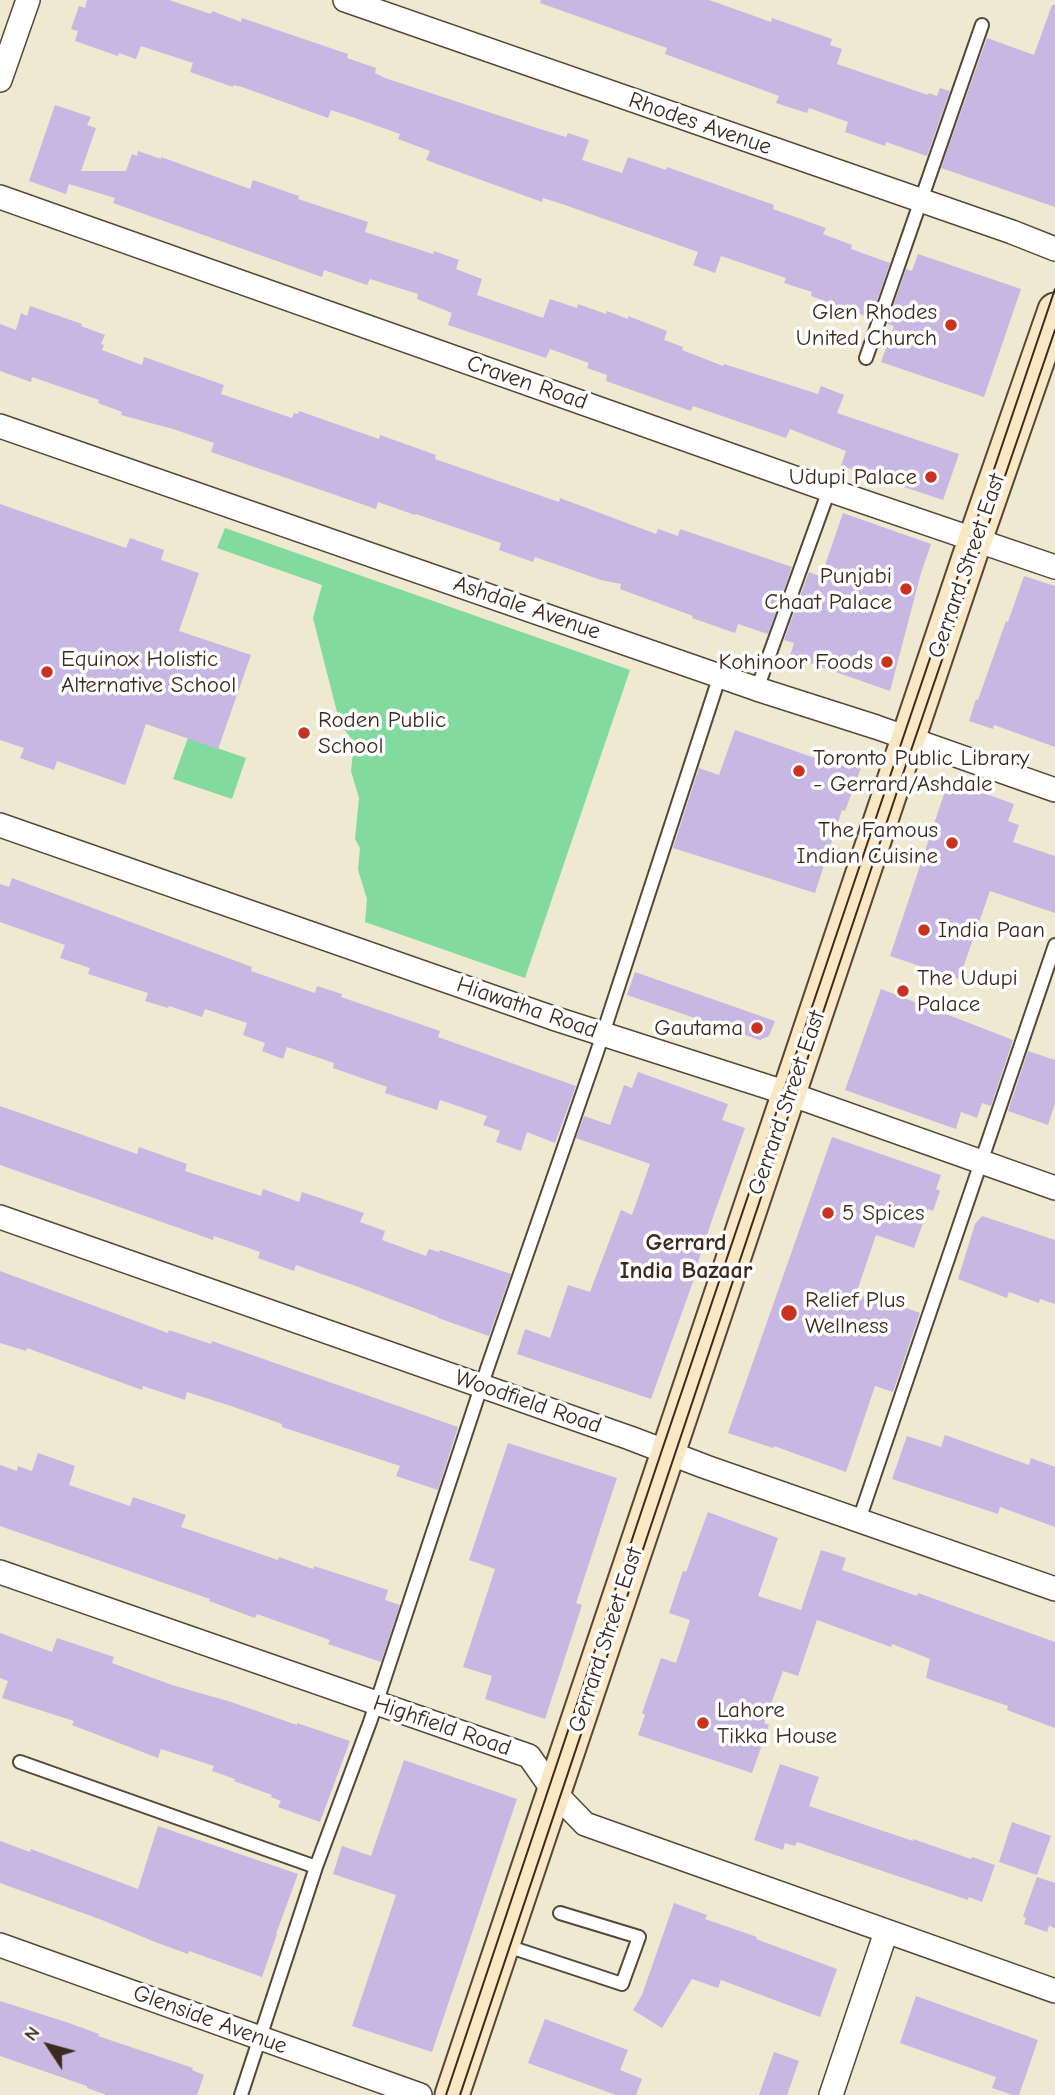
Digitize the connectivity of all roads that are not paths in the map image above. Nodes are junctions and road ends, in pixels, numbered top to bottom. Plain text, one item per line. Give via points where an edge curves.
1 (27, 0) edge
2 (345, 0) edge
3 (982, 25) dead end
4 (0, 80) edge
5 (0, 197) edge
6 (921, 201) junction
7 (1055, 249) edge
8 (1055, 310) edge
9 (866, 358) dead end
10 (0, 426) edge
11 (829, 490) junction
12 (975, 540) junction
13 (1055, 568) edge
14 (720, 675) junction
15 (757, 688) junction
16 (909, 739) junction
17 (1055, 790) edge
18 (0, 825) edge
19 (1055, 946) edge
20 (603, 1033) junction
21 (790, 1094) junction
22 (982, 1163) junction
23 (1055, 1188) edge
24 (0, 1217) edge
25 (482, 1387) junction
26 (668, 1452) junction
27 (859, 1520) junction
28 (0, 1572) edge
29 (1055, 1590) edge
30 (377, 1704) junction
31 (20, 1762) dead end
32 (555, 1793) junction
33 (316, 1867) junction
34 (560, 1913) dead end
35 (886, 1932) junction
36 (0, 1945) edge
37 (503, 1945) junction
38 (1055, 1991) edge
39 (260, 2039) junction
40 (241, 2095) edge
41 (419, 2095) edge
42 (452, 2095) edge
43 (831, 2095) edge

1 - 4 street
2 - 6 street, Rhodes Avenue
3 - 6 lane
5 - 11 street, Craven Road
6 - 7 street, Rhodes Avenue
6 - 9 lane
8 - 12 main road, Gerrard Street East
10 - 14 street, Ashdale Avenue
11 - 12 street, Craven Road
11 - 15 lane
12 - 13 street, Craven Road
12 - 16 main road, Gerrard Street East
14 - 15 street, Ashdale Avenue
14 - 20 lane
15 - 16 street, Ashdale Avenue
16 - 17 street, Ashdale Avenue
16 - 21 main road, Gerrard Street East
18 - 20 street, Hiawatha Road
19 - 22 lane
20 - 21 street, Hiawatha Road
20 - 25 lane
21 - 22 street, Hiawatha Road
21 - 26 main road, Gerrard Street East
22 - 23 street, Hiawatha Road
22 - 27 lane
24 - 25 street, Woodfield Road
25 - 26 street, Woodfield Road
25 - 30 lane
26 - 27 street, Woodfield Road
26 - 32 main road, Gerrard Street East
27 - 29 street, Woodfield Road
28 - 30 street, Highfield Road
30 - 32 street, Highfield Road via 529,1756
30 - 33 lane
31 - 33 lane
32 - 35 street, Highfield Road via 585,1824
32 - 37 main road, Gerrard Street East
33 - 39 lane
34 - 37 lane via 639,1937 622,1984
35 - 38 street, Highfield Road
35 - 43 street
36 - 39 street, Glenside Avenue
37 - 42 main road, Gerrard Street East
39 - 40 lane
39 - 41 street, Glenside Avenue

